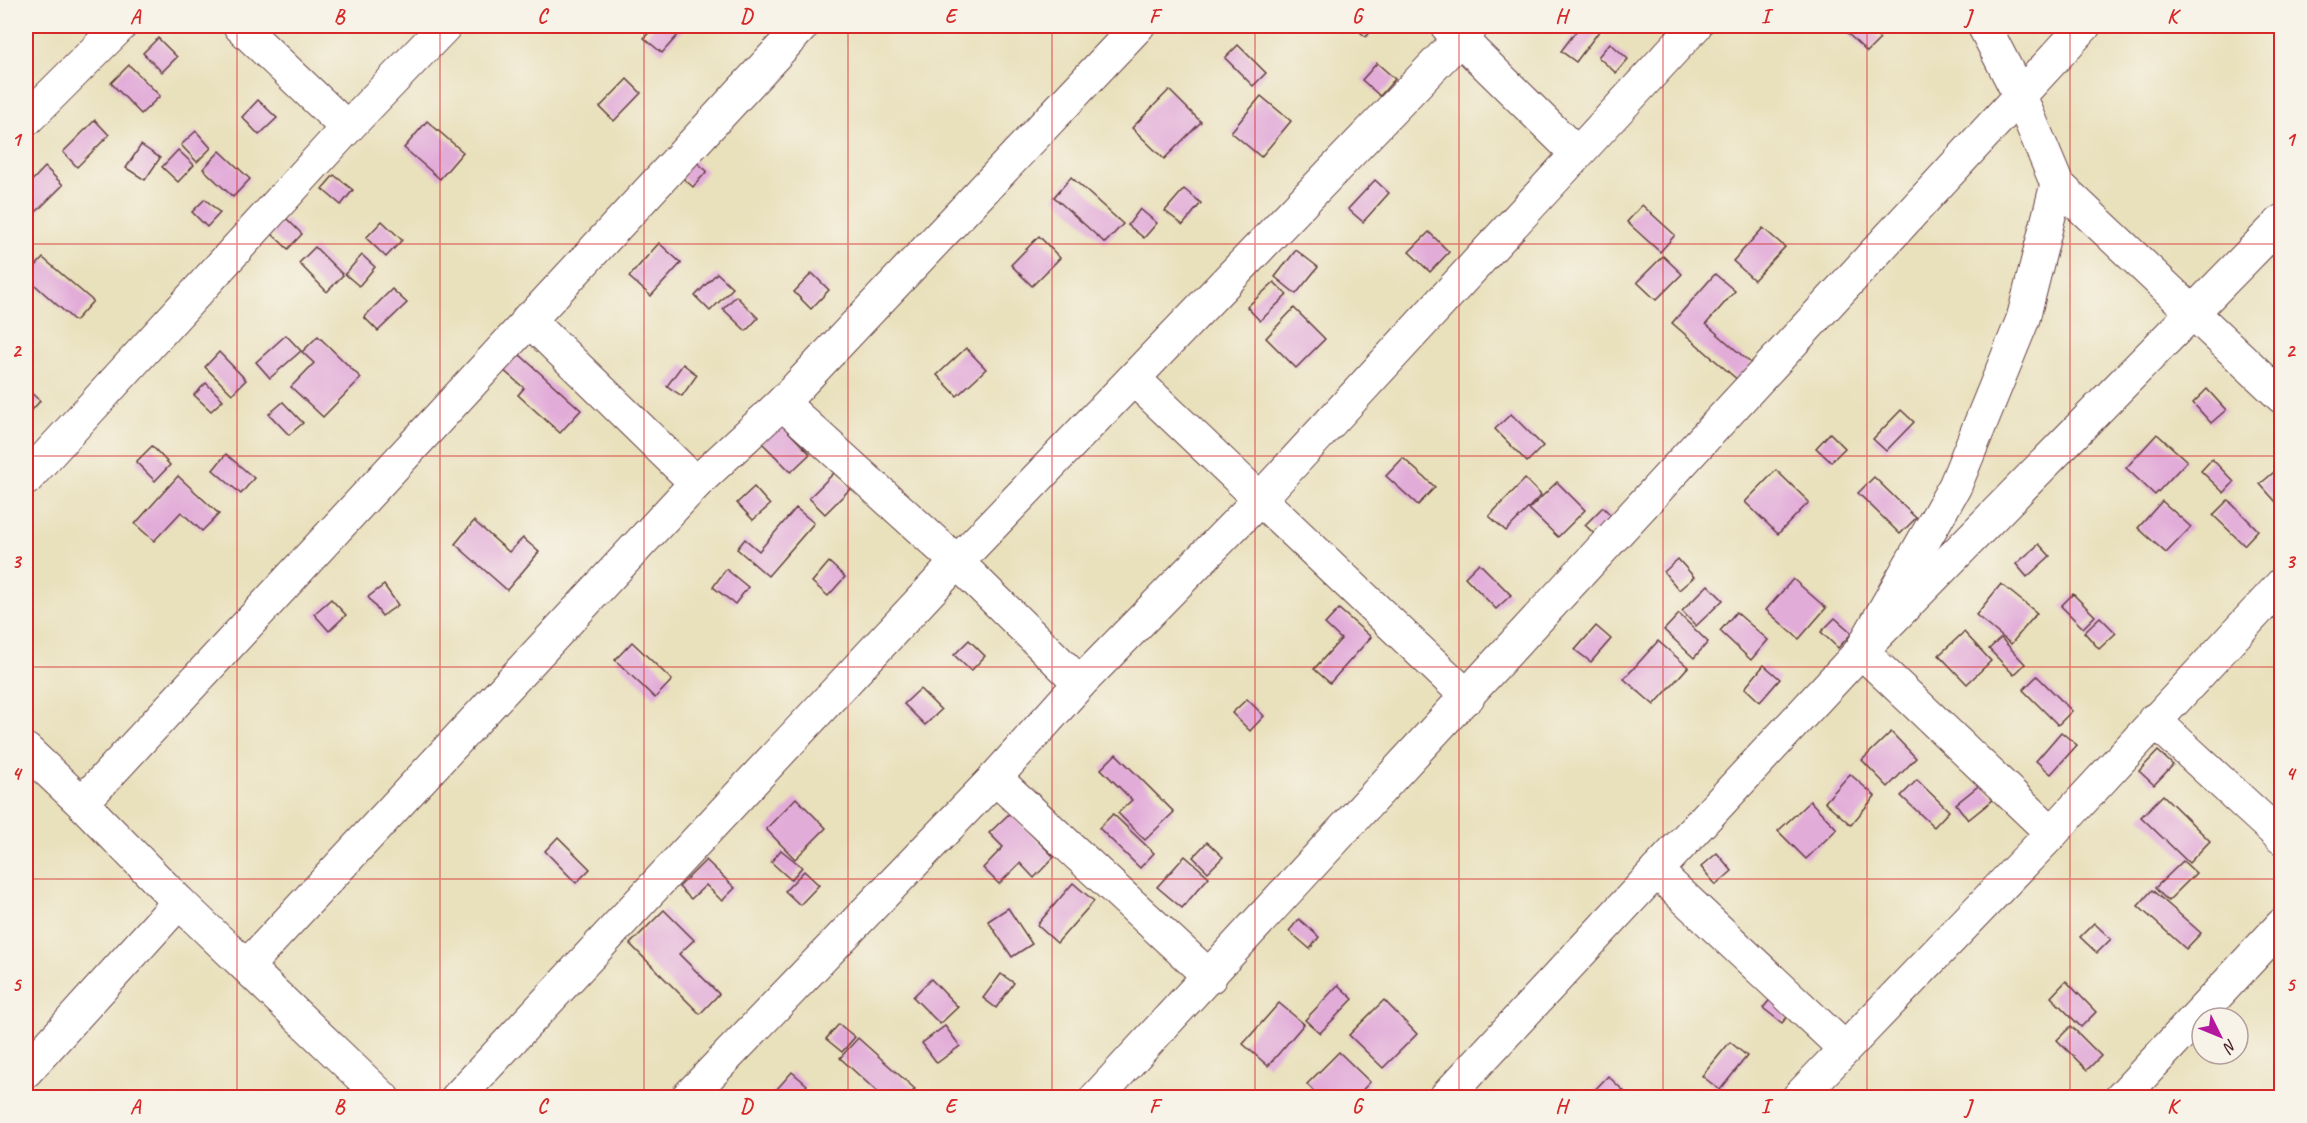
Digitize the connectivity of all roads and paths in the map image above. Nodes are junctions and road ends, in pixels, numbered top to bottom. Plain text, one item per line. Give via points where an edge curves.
1 (120, 26) edge
2 (240, 26) edge
3 (445, 26) edge
4 (802, 26) edge
5 (1138, 26) edge
6 (1695, 26) edge
7 (1984, 26) edge
8 (2065, 26) edge
9 (2084, 26) edge
10 (1460, 30) edge
11 (2020, 96) junction
12 (26, 120) edge
13 (347, 128) junction
14 (1576, 153) junction
15 (2057, 184) junction
16 (2282, 221) edge
17 (2192, 313) junction
18 (528, 319) junction
19 (1134, 379) junction
20 (2282, 397) edge
21 (782, 403) junction
22 (26, 479) edge
23 (696, 483) junction
24 (1259, 500) junction
25 (957, 562) junction
26 (2282, 584) edge
27 (1861, 651) junction
28 (1080, 683) junction
29 (1468, 697) junction
30 (2154, 720) junction
31 (26, 750) edge
32 (994, 778) junction
33 (82, 803) junction
34 (2052, 833) junction
35 (2282, 838) edge
36 (1656, 871) junction
37 (178, 902) junction
38 (2282, 925) edge
39 (247, 966) junction
40 (1210, 977) junction
41 (1844, 1048) junction
42 (26, 1071) edge
43 (364, 1091) edge
44 (457, 1098) edge
45 (687, 1098) edge
46 (1096, 1098) edge
47 (1445, 1098) edge
48 (1798, 1098) edge
49 (2121, 1098) edge

1 - 12 street
2 - 13 street
3 - 13 street
4 - 18 street
5 - 21 street
6 - 14 street
7 - 11 street
8 - 11 street
9 - 11 street
10 - 14 street
10 - 19 street
11 - 15 street
11 - 29 street
13 - 22 street
14 - 24 street
15 - 17 street
15 - 27 street via 2023,319 1955,486
16 - 17 street
17 - 20 street
17 - 27 street
18 - 23 street
18 - 33 street
19 - 24 street
19 - 25 street
21 - 23 street
21 - 25 street
23 - 39 street
24 - 28 street
24 - 29 street
25 - 28 street
25 - 44 street
26 - 30 street
27 - 34 street
27 - 36 street
28 - 32 street
29 - 40 street
30 - 34 street
30 - 35 street
31 - 33 street
32 - 40 street
32 - 45 street
33 - 37 street
34 - 41 street
36 - 41 street
36 - 47 street
37 - 39 street
37 - 42 street
38 - 49 street
39 - 43 street
40 - 46 street
41 - 48 street

